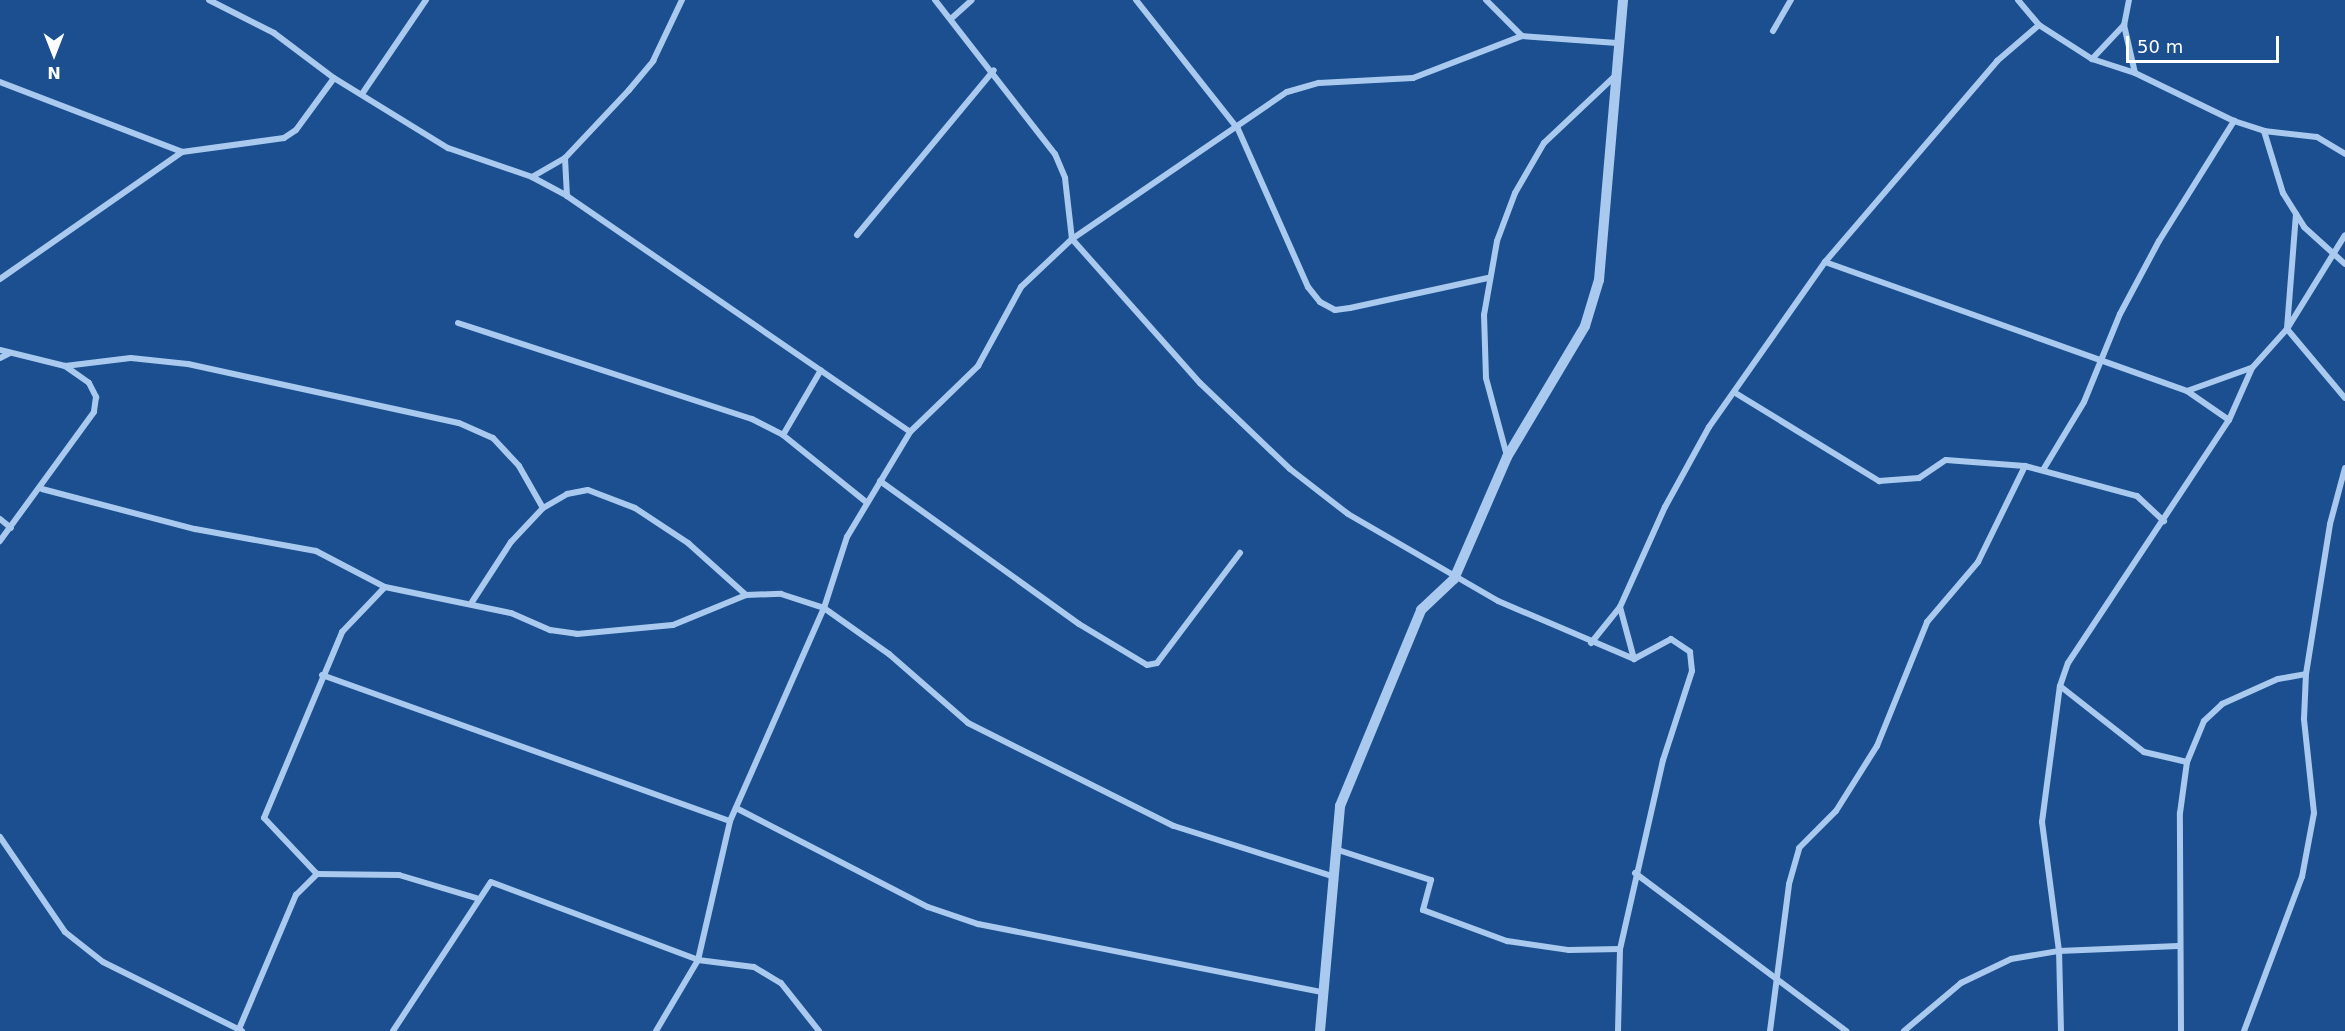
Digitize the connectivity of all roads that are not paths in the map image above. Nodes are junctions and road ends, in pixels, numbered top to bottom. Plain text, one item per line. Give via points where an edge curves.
1 (209, 0) edge
2 (426, 0) edge
3 (681, 0) edge
4 (936, 0) edge
5 (972, 0) edge
6 (1136, 0) edge
7 (1486, 0) edge
8 (1623, 0) edge
9 (1791, 0) edge
10 (2018, 0) edge
11 (2129, 0) edge
12 (952, 17) junction
13 (2124, 25) junction
14 (2038, 26) junction
15 (1773, 31) dead end
16 (1522, 36) junction
17 (1617, 43) junction
18 (2092, 59) junction
19 (994, 70) junction
20 (2135, 73) junction
21 (1615, 76) junction
22 (334, 78) junction
23 (0, 82) edge
24 (362, 94) junction
25 (2234, 121) junction
26 (1238, 129) junction
27 (2264, 132) junction
28 (182, 152) junction
29 (2345, 154) edge
30 (565, 158) junction
31 (532, 177) junction
32 (567, 196) junction
33 (2296, 214) junction
34 (857, 235) dead end
35 (2345, 235) edge
36 (1072, 239) junction
37 (2333, 256) junction
38 (1825, 262) junction
39 (2345, 264) edge
40 (1488, 278) junction
41 (0, 279) edge
42 (458, 323) dead end
43 (2287, 329) junction
44 (0, 350) edge
45 (10, 353) junction
46 (0, 358) edge
47 (2100, 360) junction
48 (65, 366) junction
49 (2252, 368) junction
50 (821, 370) junction
51 (2187, 391) junction
52 (1737, 394) junction
53 (2345, 398) edge
54 (2229, 420) junction
55 (910, 432) junction
56 (783, 435) junction
57 (1508, 457) junction
58 (2025, 465) junction
59 (2345, 468) edge
60 (2043, 470) junction
61 (880, 481) junction
62 (42, 489) junction
63 (866, 502) junction
64 (543, 508) junction
65 (0, 519) edge
66 (2164, 521) junction
67 (11, 528) junction
68 (0, 541) edge
69 (1240, 553) dead end
70 (1454, 579) junction
71 (386, 587) junction
72 (746, 594) junction
73 (472, 602) junction
74 (1620, 607) junction
75 (824, 608) junction
76 (1591, 643) junction
77 (1634, 659) junction
78 (2306, 674) junction
79 (322, 675) junction
80 (2060, 686) junction
81 (2187, 762) junction
82 (736, 808) junction
83 (730, 821) junction
84 (0, 837) edge
85 (1335, 849) junction
86 (1635, 873) junction
87 (317, 874) junction
88 (1332, 876) junction
89 (476, 898) junction
90 (2178, 946) junction
91 (1620, 949) junction
92 (2059, 951) junction
93 (698, 960) junction
94 (1776, 981) junction
95 (1323, 992) junction
96 (241, 1030) edge
97 (393, 1031) edge
98 (656, 1031) edge
99 (819, 1031) edge
100 (1320, 1031) edge
101 (1618, 1031) edge
102 (1770, 1031) edge
103 (1846, 1031) edge
104 (1904, 1031) edge
105 (2061, 1031) edge
106 (2181, 1031) edge
107 (2244, 1031) edge

1 - 22 street via 274,33
2 - 24 street
3 - 30 street via 653,61
4 - 12 street
5 - 12 street
6 - 26 street
7 - 16 street
8 - 17 street
9 - 15 street
10 - 14 street
11 - 13 street
12 - 19 street
13 - 18 street
13 - 20 street
14 - 18 street
14 - 38 street via 1997,61
16 - 17 street
16 - 26 street via 1413,78 1319,83 1287,92
17 - 21 street
18 - 20 street
19 - 34 street
19 - 36 street via 1055,154 1065,178
20 - 25 street
21 - 40 street via 1544,143 1515,193
21 - 57 street via 1599,280 1585,326
22 - 24 street
22 - 28 street via 296,130 284,138
23 - 28 street via 87,111
24 - 31 street via 448,148
25 - 27 street
25 - 47 street via 2159,241
26 - 36 street
26 - 40 street via 1308,286 1320,302 1335,310 1350,308
27 - 29 street via 2317,137
27 - 33 street via 2273,171
28 - 41 street
30 - 31 street
30 - 32 street
31 - 32 street
32 - 50 street
33 - 37 street
33 - 43 street
35 - 37 street
36 - 55 street via 1021,287 978,366
36 - 70 street via 1200,383 1290,469 1348,514
37 - 39 street
37 - 43 street
38 - 47 street
38 - 52 street
40 - 57 street via 1486,378
42 - 56 street via 725,408
43 - 49 street
43 - 53 street
44 - 45 street
45 - 46 street
45 - 48 street
47 - 51 street
47 - 60 street via 2084,402
48 - 62 street via 89,383 96,397 94,412
48 - 64 street via 131,358 188,364 459,423 493,438 519,466
49 - 51 street
49 - 54 street
50 - 55 street
50 - 56 street
51 - 54 street
52 - 58 street via 1879,481 1919,478 1947,460
52 - 74 street via 1709,427 1665,507
54 - 66 street
55 - 61 street
56 - 63 street
57 - 70 street
58 - 60 street
58 - 94 street via 1978,562 1927,622 1862,772 1836,811 1799,848
59 - 78 street via 2330,524
60 - 66 street via 2137,496
61 - 63 street
61 - 69 street via 1079,624 1147,665 1157,663
62 - 67 street
62 - 71 street via 195,529 316,551
63 - 75 street via 847,537
64 - 72 street via 567,494 607,495 688,543
64 - 73 street via 512,542
65 - 67 street
66 - 80 street via 2068,663
67 - 68 street
70 - 76 street
70 - 85 street via 1421,610 1340,806
71 - 73 street
71 - 79 street via 342,632
72 - 73 street via 673,625 577,634 550,630
72 - 75 street via 781,594
74 - 76 street
74 - 77 street
75 - 82 street
75 - 88 street via 889,654 968,723 1174,826
76 - 77 street
77 - 86 street via 1671,639 1689,652 1692,671
78 - 81 street via 2246,690 2222,704 2205,721
78 - 107 street via 2304,719 2314,813 2302,877
79 - 83 street
79 - 87 street via 264,824
80 - 81 street via 2144,752
80 - 92 street via 2042,822
81 - 90 street via 2180,813
82 - 83 street
82 - 95 street via 928,907 978,924
83 - 93 street
84 - 96 street via 65,932 103,962
85 - 88 street
85 - 91 street via 1431,880 1424,910 1508,941 1569,950
86 - 91 street
86 - 94 street
87 - 89 street via 399,875
87 - 96 street via 296,896
88 - 95 street
89 - 93 street via 484,887 497,883
89 - 97 street via 418,999
90 - 92 street
90 - 106 street
91 - 101 street
92 - 104 street via 2011,959 1961,983
92 - 105 street
93 - 98 street
93 - 99 street via 754,967 781,983
94 - 102 street
94 - 103 street
95 - 100 street

